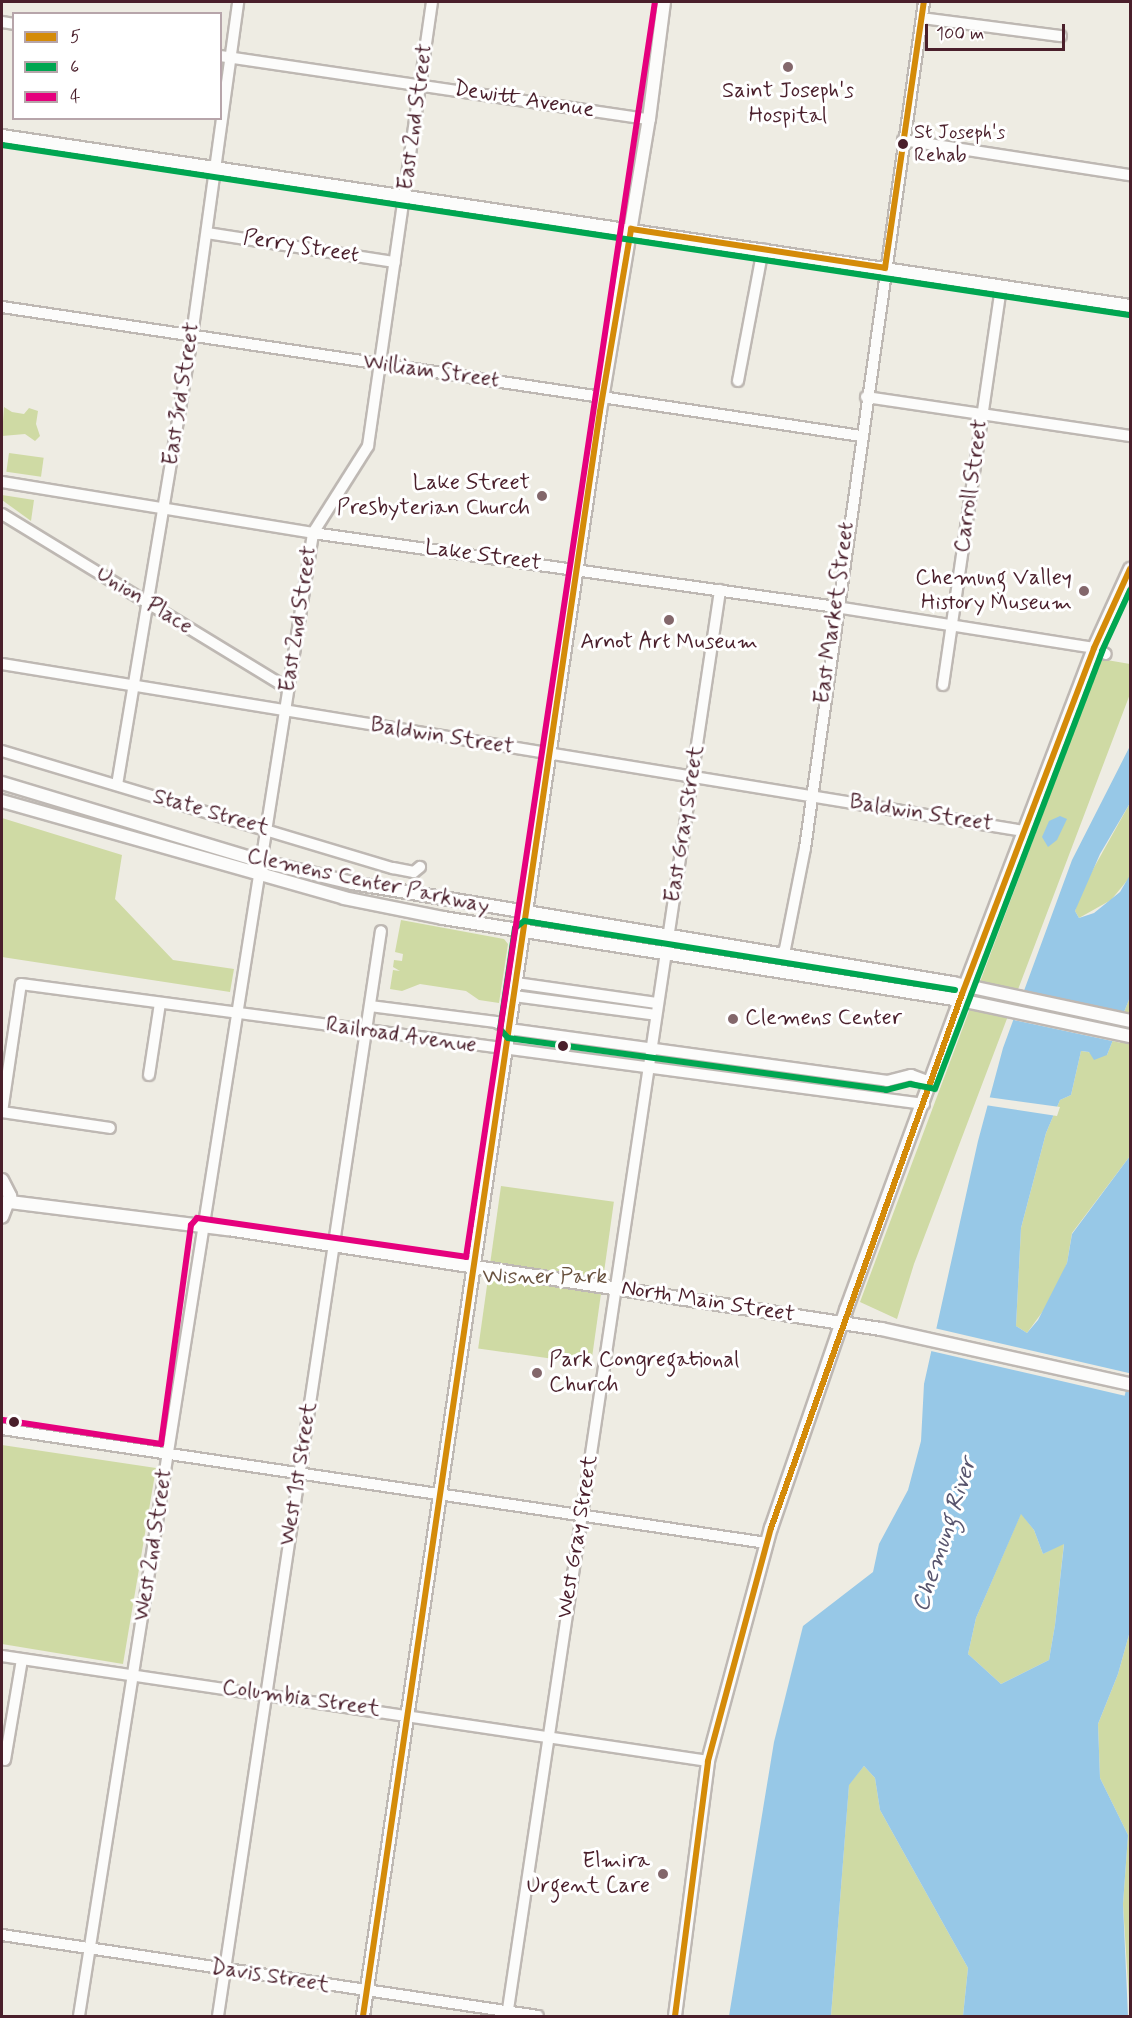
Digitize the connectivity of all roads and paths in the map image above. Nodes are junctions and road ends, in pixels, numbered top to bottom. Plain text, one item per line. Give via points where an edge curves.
1 (238, 2) edge
2 (432, 2) edge
3 (664, 2) edge
4 (924, 2) edge
5 (922, 18) junction
6 (1061, 36) dead end
7 (226, 57) edge
8 (421, 84) junction
9 (222, 102) edge
10 (649, 119) junction
11 (220, 120) edge
12 (2, 136) edge
13 (903, 140) junction
14 (216, 170) junction
15 (1131, 175) edge
16 (405, 194) junction
17 (631, 229) junction
18 (207, 233) junction
19 (763, 249) junction
20 (395, 262) junction
21 (885, 268) junction
22 (1001, 286) junction
23 (1131, 306) edge
24 (2, 307) edge
25 (192, 335) junction
26 (380, 364) junction
27 (738, 381) dead end
28 (602, 397) junction
29 (866, 397) junction
30 (982, 414) junction
31 (861, 436) junction
32 (1131, 436) edge
33 (2, 482) edge
34 (163, 508) junction
35 (2, 514) edge
36 (313, 532) junction
37 (576, 569) junction
38 (1131, 569) edge
39 (720, 590) junction
40 (148, 603) junction
41 (836, 607) junction
42 (951, 626) junction
43 (1094, 648) junction
44 (1106, 654) dead end
45 (2, 664) edge
46 (943, 685) dead end
47 (135, 686) junction
48 (287, 688) junction
49 (284, 709) junction
50 (2, 751) edge
51 (550, 754) junction
52 (693, 777) junction
53 (2, 783) edge
54 (117, 785) junction
55 (811, 797) junction
56 (2, 801) edge
57 (265, 828) junction
58 (1024, 831) junction
59 (260, 861) junction
60 (420, 867) dead end
61 (258, 876) junction
62 (525, 922) junction
63 (381, 931) dead end
64 (668, 937) junction
65 (665, 953) junction
66 (779, 956) junction
67 (965, 985) junction
68 (515, 990) junction
69 (960, 1000) junction
70 (237, 1001) joint
71 (160, 1003) junction
72 (657, 1003) junction
73 (370, 1006) junction
74 (235, 1013) junction
75 (656, 1015) junction
76 (1131, 1022) edge
77 (509, 1029) junction
78 (366, 1031) junction
79 (1131, 1035) edge
80 (506, 1051) junction
81 (649, 1057) junction
82 (762, 1063) junction
83 (149, 1075) dead end
84 (759, 1081) junction
85 (930, 1082) junction
86 (924, 1104) junction
87 (2, 1112) edge
88 (110, 1128) dead end
89 (2, 1180) edge
90 (10, 1202) junction
91 (2, 1217) edge
92 (200, 1226) junction
93 (335, 1246) junction
94 (474, 1267) junction
95 (615, 1288) junction
96 (841, 1323) junction
97 (1131, 1384) edge
98 (2, 1429) edge
99 (169, 1454) junction
100 (299, 1473) junction
101 (441, 1495) junction
102 (581, 1516) junction
103 (767, 1544) junction
104 (2, 1656) edge
105 (22, 1659) junction
106 (134, 1676) junction
107 (265, 1693) junction
108 (406, 1714) junction
109 (548, 1736) junction
110 (5, 1760) dead end
111 (708, 1761) junction
112 (2, 1935) edge
113 (89, 1946) junction
114 (225, 1970) junction
115 (366, 1992) junction
116 (507, 2015) edge
117 (79, 2016) edge
118 (218, 2016) edge
119 (363, 2016) edge
120 (538, 2016) edge
121 (675, 2016) edge

1 - 7 street, East 3rd Street
2 - 8 street, East 2nd Street
3 - 10 main road
4 - 5 street, East Market Street
5 - 6 street
5 - 13 street, East Market Street
7 - 8 street, Dewitt Avenue
7 - 9 street, East 3rd Street
8 - 10 street, Dewitt Avenue
8 - 16 street, East 2nd Street
10 - 17 main road
11 - 14 street, East 3rd Street
12 - 14 main road
13 - 15 street
13 - 21 street, East Market Street
14 - 16 main road
14 - 18 street, East 3rd Street
16 - 17 main road
16 - 20 street, East 2nd Street
17 - 19 main road
17 - 28 main road
18 - 20 street, Perry Street
18 - 25 street, East 3rd Street
19 - 21 main road
19 - 27 street
20 - 26 street, East 2nd Street
21 - 22 main road
21 - 29 street, East Market Street
22 - 23 main road
22 - 30 street, Carroll Street
24 - 25 street, William Street
25 - 26 street, William Street
25 - 34 street, East 3rd Street
26 - 28 street, William Street
26 - 36 street, East 2nd Street via 368,446
28 - 31 street, William Street
28 - 37 main road
29 - 30 street
29 - 31 street, East Market Street
30 - 32 street
30 - 42 street, Carroll Street
31 - 41 street, East Market Street
33 - 34 street, Lake Street
34 - 36 street, Lake Street
34 - 40 street, East 3rd Street
35 - 40 street, Union Place
36 - 37 street, Lake Street
36 - 48 street, East 2nd Street
37 - 39 street, Lake Street
37 - 51 main road
38 - 43 main road
39 - 41 street, Lake Street
39 - 52 street, East Gray Street
40 - 47 street, East 3rd Street
40 - 48 street, Union Place
41 - 42 street, Lake Street
41 - 55 street, East Market Street
42 - 43 street, Lake Street
42 - 46 street, Carroll Street
43 - 44 street, Lake Street
43 - 58 main road
45 - 47 street, Baldwin Street
47 - 49 street, Baldwin Street
47 - 54 street, East 3rd Street
48 - 49 street, East 2nd Street
49 - 51 street, Baldwin Street
49 - 57 street, East 2nd Street
50 - 54 street, State Street
51 - 52 street, Baldwin Street
51 - 62 main road
52 - 55 street, Baldwin Street
52 - 64 street, East Gray Street
53 - 59 main road, Clemens Center Parkway
54 - 57 street, State Street
55 - 58 street, Baldwin Street
55 - 66 street, East Market Street via 785,949
56 - 61 main road, Clemens Center Parkway
57 - 59 street, East 2nd Street
57 - 60 street, State Street via 393,868 414,872
58 - 67 main road
59 - 61 street, East 2nd Street
59 - 62 main road, Clemens Center Parkway
61 - 62 main road, Clemens Center Parkway via 443,918
61 - 70 street, East 2nd Street
62 - 64 main road, Clemens Center Parkway
62 - 65 main road, Clemens Center Parkway
62 - 68 main road
63 - 73 street, West 1st Street
64 - 65 street, East Gray Street
64 - 66 main road, Clemens Center Parkway
65 - 69 main road, Clemens Center Parkway
65 - 72 street, East Gray Street
66 - 67 main road, Clemens Center Parkway
67 - 69 main road
67 - 76 main road, Clemens Center Parkway
68 - 72 street
68 - 75 street
68 - 77 main road
69 - 79 main road, Clemens Center Parkway
69 - 85 main road
70 - 74 street, West 2nd Street
71 - 74 street, Railroad Avenue
71 - 83 street
71 - 87 street, Railroad Avenue via 21,984
72 - 75 street, East Gray Street
73 - 77 street, Railroad Avenue via 496,1022
73 - 78 street, West 1st Street
74 - 78 street, Railroad Avenue
74 - 92 street, West 2nd Street
75 - 81 street, East Gray Street
77 - 80 main road
77 - 81 street, Railroad Avenue
78 - 80 street, Railroad Avenue
78 - 93 street, West 1st Street
80 - 81 street, Railroad Avenue
80 - 94 main road
81 - 82 street
81 - 84 street, Railroad Avenue
81 - 95 street, West Gray Street
82 - 84 street
82 - 85 street via 886,1081 911,1075
84 - 86 street, Railroad Avenue
85 - 86 main road
86 - 96 main road
87 - 88 street
89 - 90 main road
90 - 91 main road
90 - 92 main road, North Main Street
92 - 93 main road, North Main Street
92 - 99 street, West 2nd Street
93 - 94 main road, North Main Street
93 - 100 street, West 1st Street
94 - 95 main road, North Main Street
94 - 101 main road
95 - 96 main road, North Main Street
95 - 102 street, West Gray Street
96 - 97 main road, North Main Street
96 - 103 main road
98 - 99 street
99 - 100 street
99 - 106 street, West 2nd Street
100 - 101 street
100 - 107 street, West 1st Street
101 - 102 street
101 - 108 main road
102 - 103 street
102 - 109 street, West Gray Street
103 - 111 main road
104 - 105 street, Columbia Street
105 - 106 street, Columbia Street
105 - 110 street
106 - 107 street, Columbia Street
106 - 113 street, West 2nd Street
107 - 108 street, Columbia Street
107 - 114 street, West 1st Street
108 - 109 street, Columbia Street
108 - 115 main road
109 - 111 street, Columbia Street
109 - 116 street, West Gray Street
111 - 121 main road
112 - 113 street, Davis Street
113 - 114 street, Davis Street
113 - 117 street, West 2nd Street
114 - 115 street, Davis Street
114 - 118 street, West 1st Street
115 - 116 street, Davis Street
115 - 119 main road
116 - 120 street, Davis Street

